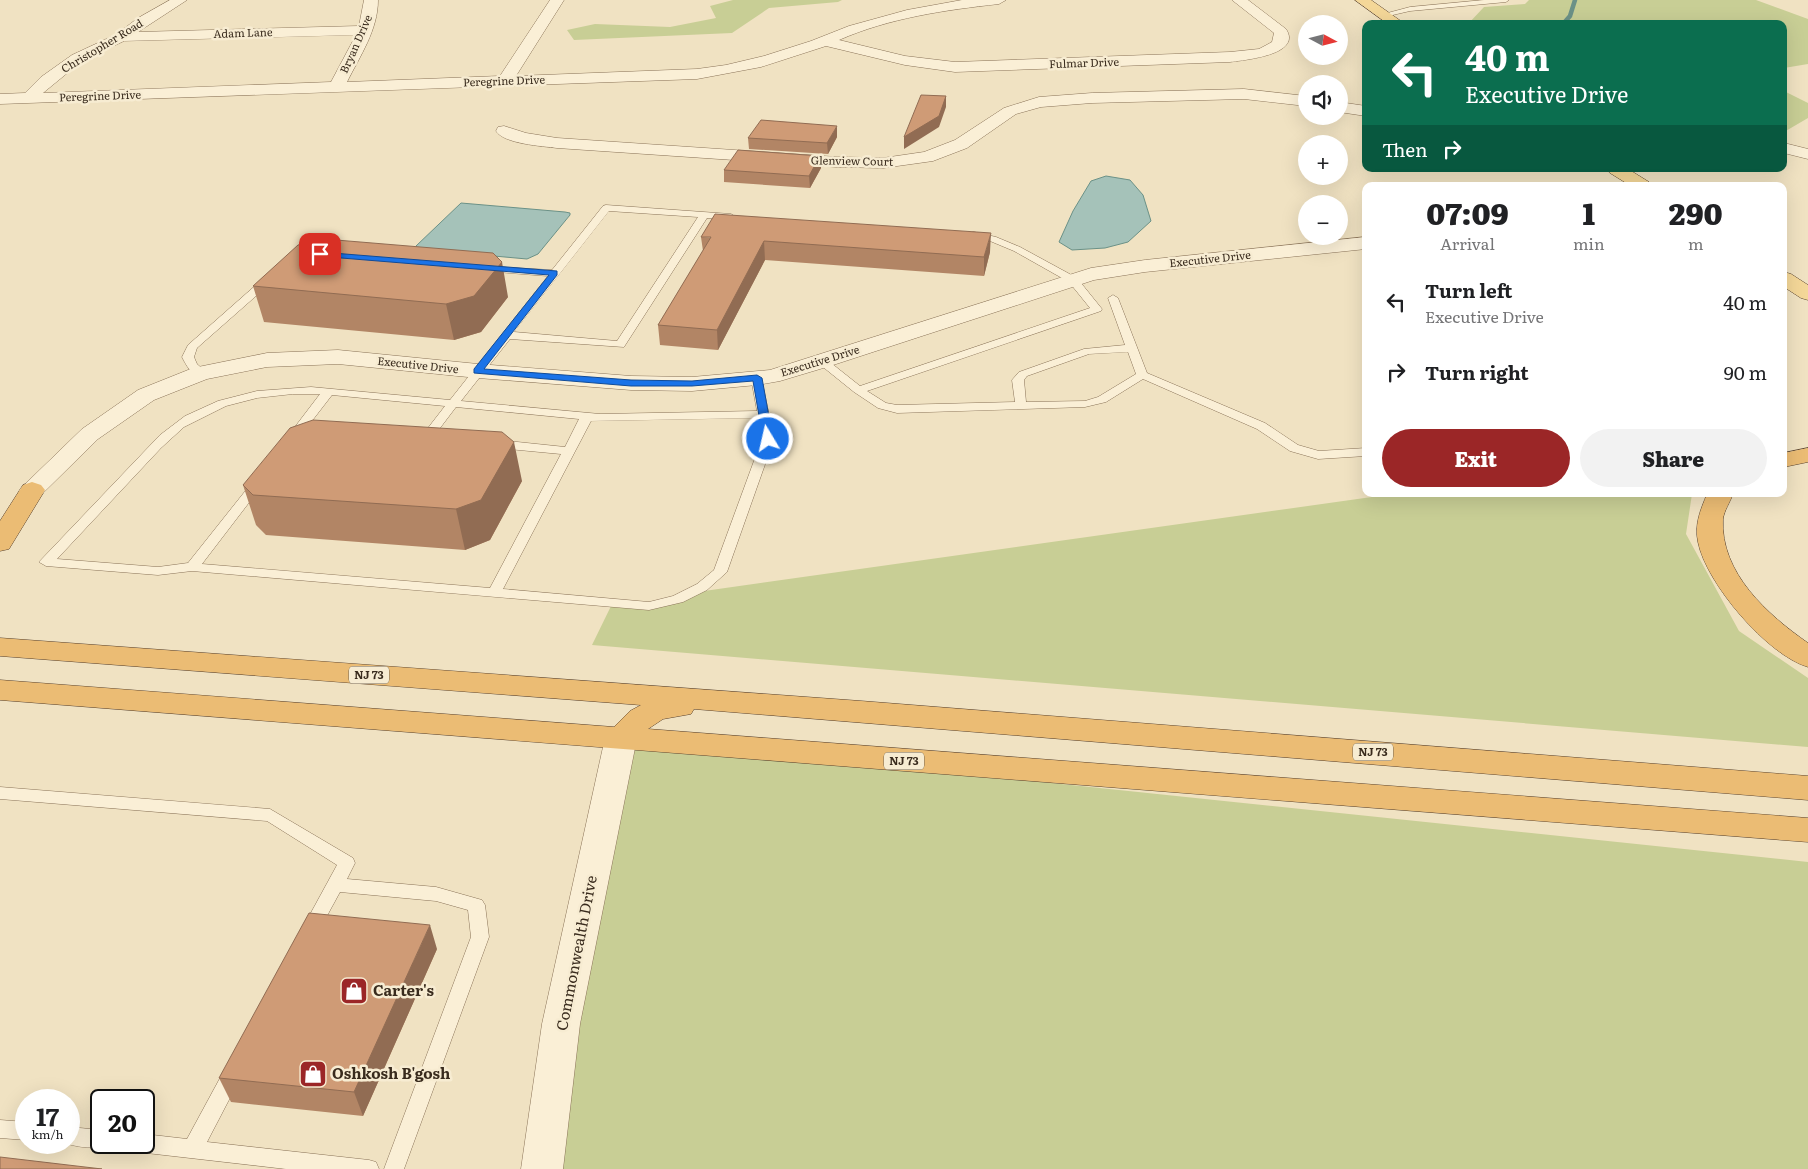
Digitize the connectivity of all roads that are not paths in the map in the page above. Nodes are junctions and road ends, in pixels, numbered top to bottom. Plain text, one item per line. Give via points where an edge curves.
1 (180, 0) edge
2 (371, 0) edge
3 (557, 0) edge
4 (999, 0) edge
5 (1239, 0) edge
6 (1362, 0) edge
7 (1410, 0) edge
8 (1506, 0) edge
9 (1422, 8) junction
10 (1384, 15) junction
11 (1392, 20) edge
12 (364, 30) junction
13 (122, 37) junction
14 (824, 42) junction
15 (505, 81) junction
16 (336, 88) junction
17 (29, 98) junction
18 (0, 99) edge
19 (1298, 100) edge
20 (1348, 108) edge
21 (1362, 110) edge
22 (504, 131) dead end
23 (1787, 148) edge
24 (1807, 151) edge
25 (1621, 172) edge
26 (1637, 182) edge
27 (704, 215) junction
28 (743, 218) edge
29 (967, 235) edge
30 (1362, 243) edge
31 (476, 267) edge
32 (554, 273) junction
33 (274, 274) edge
34 (1073, 280) junction
35 (1787, 280) edge
36 (1808, 294) edge
37 (1114, 298) dead end
38 (506, 335) junction
39 (1132, 348) junction
40 (822, 361) junction
41 (478, 371) junction
42 (201, 373) junction
43 (1142, 375) junction
44 (757, 378) junction
45 (858, 390) junction
46 (330, 391) junction
47 (453, 403) junction
48 (1021, 405) junction
49 (764, 414) junction
50 (588, 416) junction
51 (303, 425) junction
52 (322, 426) edge
53 (446, 439) edge
54 (484, 442) edge
55 (286, 447) edge
56 (569, 451) junction
57 (1362, 452) edge
58 (1808, 455) edge
59 (1787, 459) edge
60 (268, 470) edge
61 (32, 490) junction
62 (1718, 497) edge
63 (0, 517) edge
64 (0, 543) edge
65 (192, 567) junction
66 (494, 593) junction
67 (3, 644) edge
68 (1808, 657) edge
69 (0, 690) edge
70 (738, 703) junction
71 (621, 738) junction
72 (1808, 788) edge
73 (0, 793) edge
74 (1808, 830) edge
75 (334, 885) junction
76 (304, 942) edge
77 (243, 1055) edge
78 (0, 1128) edge
79 (15, 1130) edge
80 (155, 1145) edge
81 (192, 1150) junction
82 (275, 1164) edge
83 (369, 1169) edge
84 (394, 1169) edge
85 (542, 1169) edge

1 - 13 street, Christopher Road
2 - 12 street, Bryan Drive
3 - 15 street
4 - 14 street, Peregrine Drive via 885,20
5 - 14 street, Fulmar Drive via 1281,32 1279,44 1272,50 1230,57 955,66 898,60
6 - 10 main road
7 - 9 lane
8 - 9 lane
9 - 10 lane
10 - 11 main road
12 - 13 street, Adam Lane
12 - 16 street, Bryan Drive
13 - 17 street, Christopher Road via 77,58
14 - 15 street, Peregrine Drive via 747,67 724,71
15 - 16 street, Peregrine Drive
16 - 17 street, Peregrine Drive
17 - 18 street, Peregrine Drive
19 - 22 street, Glenview Court via 1244,94 1039,102 1010,111 945,151 884,163 557,143 523,138
20 - 21 street
23 - 24 street
25 - 26 main road
27 - 28 lane
27 - 32 lane via 606,208
27 - 38 lane via 620,345
29 - 34 lane via 993,239 1017,249
30 - 34 street, Executive Drive via 1145,266
31 - 32 lane
32 - 38 lane
33 - 42 lane via 192,347 188,357 192,366
34 - 40 street, Executive Drive
34 - 45 lane via 1097,309
35 - 36 main road
37 - 39 lane
38 - 41 lane
39 - 43 lane
39 - 48 lane via 1088,351 1023,374 1018,380
40 - 44 street, Executive Drive
40 - 45 lane
41 - 42 street, Executive Drive via 338,357 268,360
41 - 44 street, Executive Drive via 631,383 692,384
41 - 47 lane
42 - 61 street, Executive Drive via 138,400 90,434
43 - 48 lane via 1102,400 1085,404
43 - 57 lane via 1261,426 1294,448 1318,455
44 - 49 lane
45 - 48 lane via 882,406 897,409
46 - 47 lane
46 - 51 lane
46 - 65 lane via 295,389 258,394 222,404 189,419 164,438 46,562 158,570
47 - 50 lane
47 - 53 lane via 422,436
49 - 50 lane
49 - 66 lane via 768,439 720,572 702,587 678,599 649,606
50 - 56 lane
51 - 52 lane
51 - 55 lane
54 - 56 lane
56 - 66 lane
58 - 59 highway
60 - 65 lane
61 - 63 highway
61 - 64 highway
62 - 68 highway via 1713,504 1708,529 1715,557 1731,586 1757,618
65 - 66 lane
67 - 70 highway, NJ 73
69 - 71 highway, NJ 73
70 - 71 highway via 659,708 644,715
70 - 72 highway, NJ 73
71 - 74 highway, NJ 73
71 - 85 street, Commonwealth Drive via 561,1024
73 - 75 lane via 270,815 346,863
75 - 76 lane
75 - 84 lane via 436,894 476,905 480,936
77 - 81 lane
78 - 79 lane
80 - 81 lane
81 - 82 lane
82 - 83 lane

